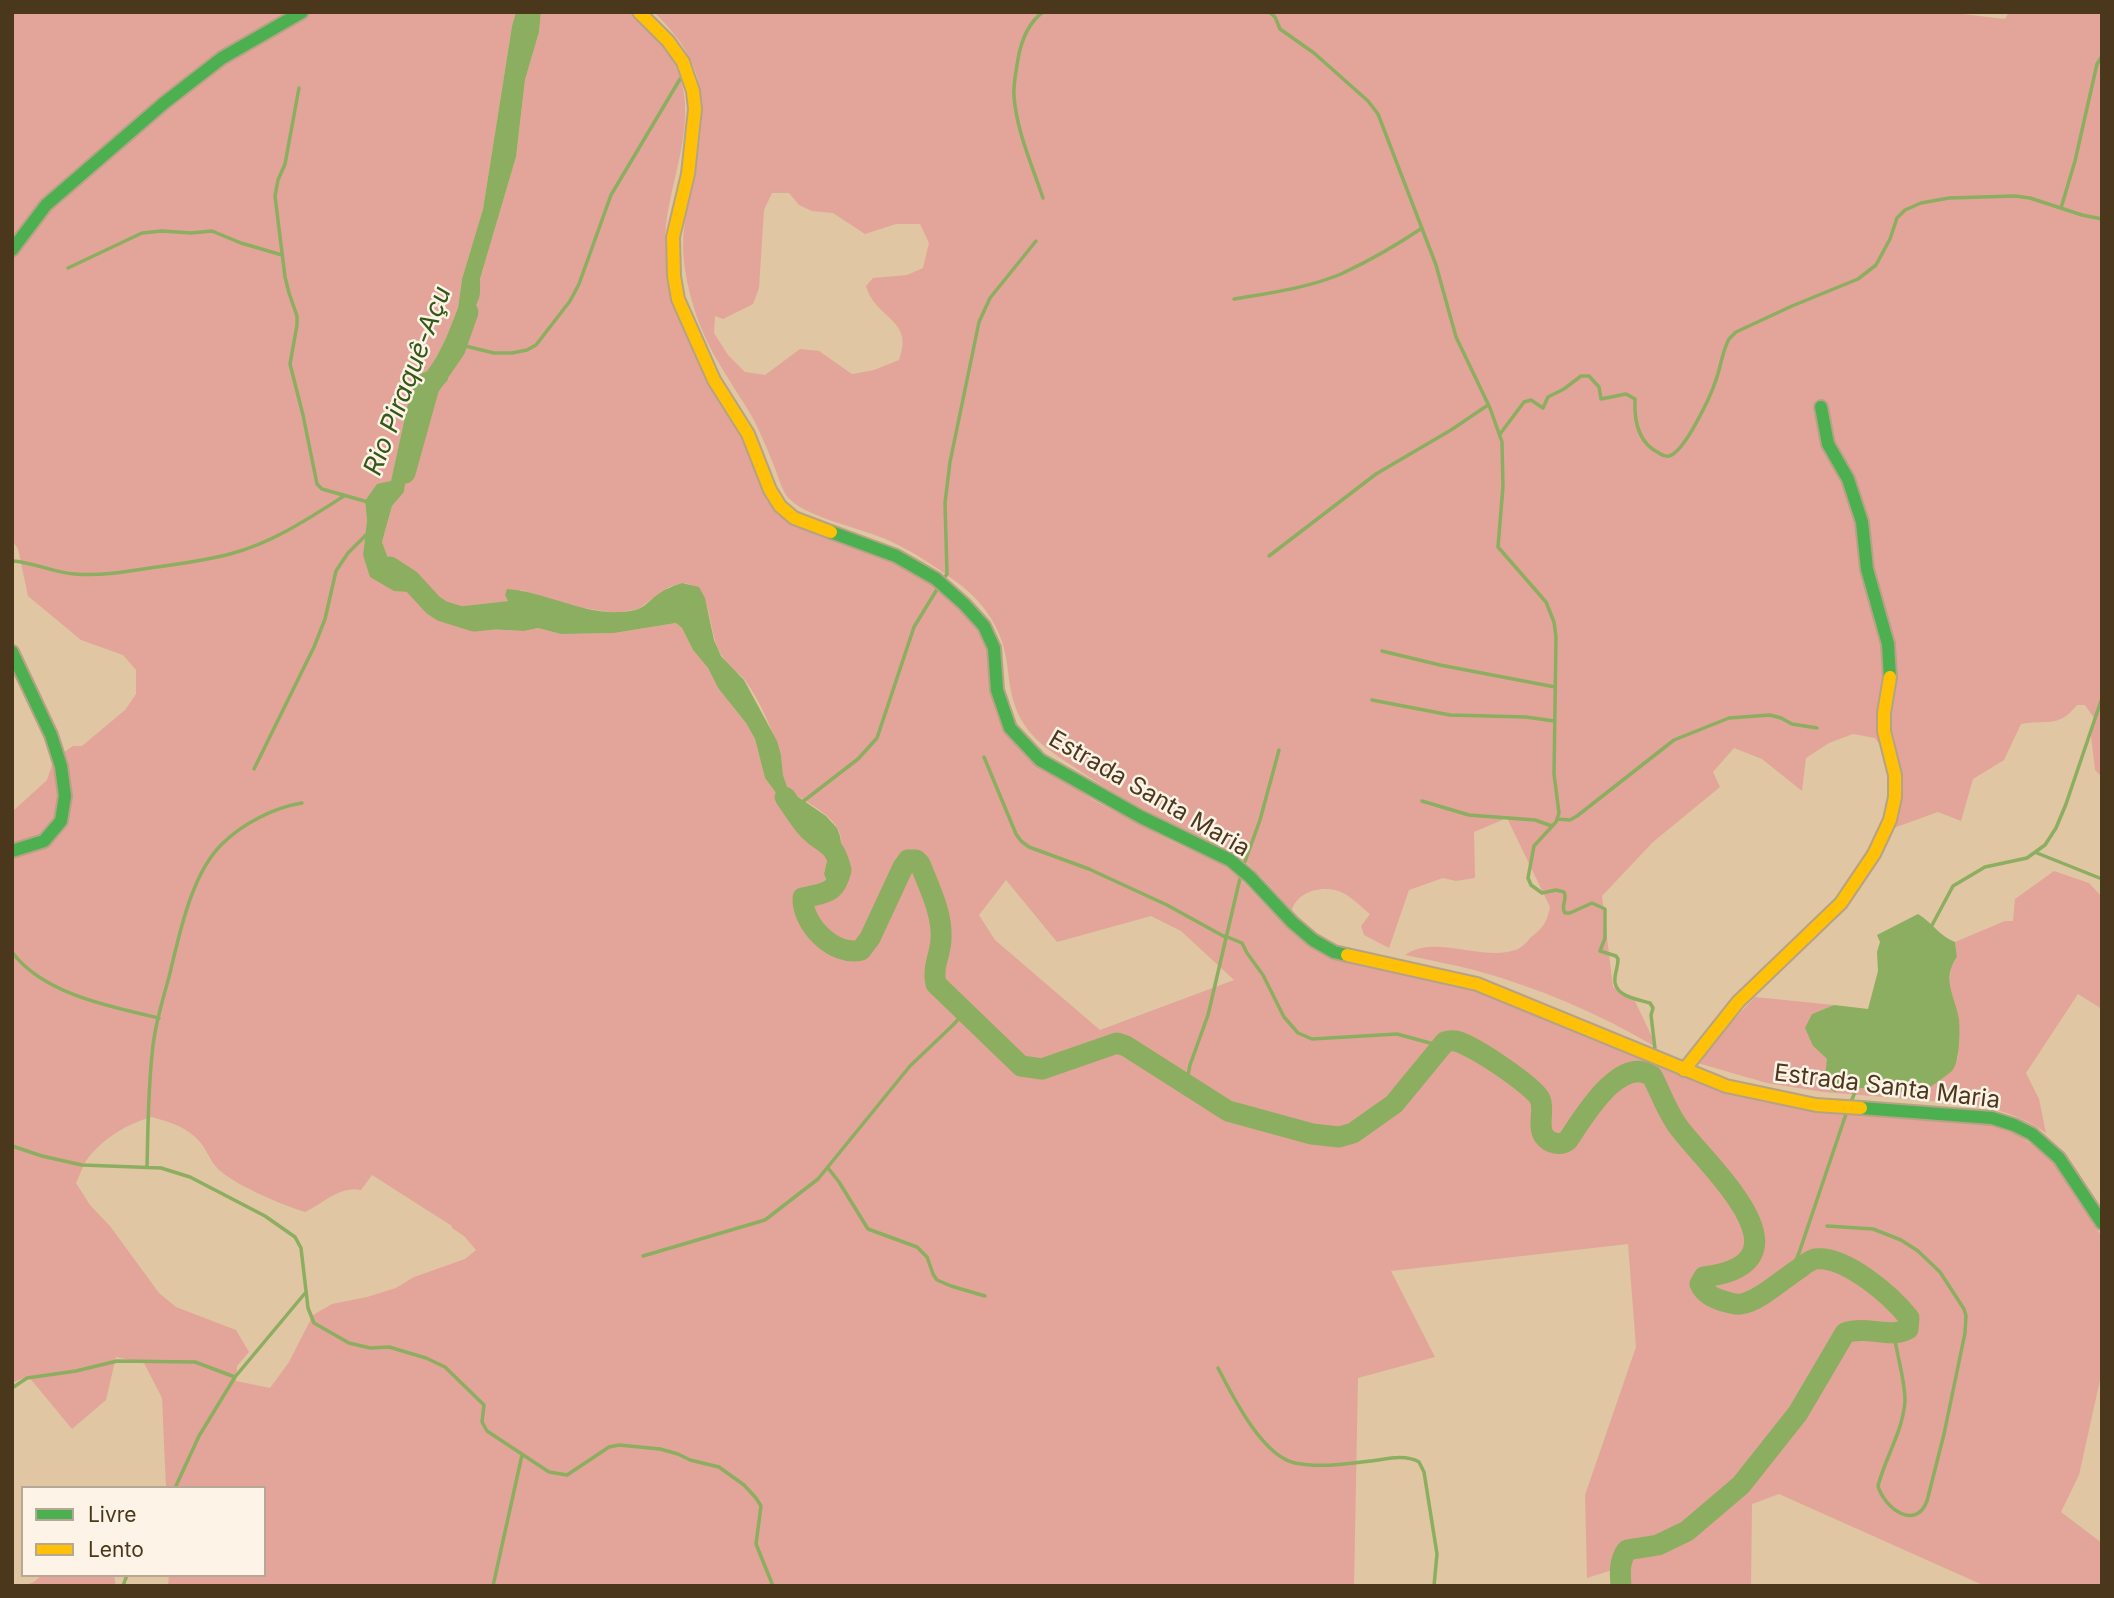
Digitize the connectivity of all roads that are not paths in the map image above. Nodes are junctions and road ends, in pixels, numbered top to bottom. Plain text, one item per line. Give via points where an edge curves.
1 (302, 12) edge
2 (639, 12) edge
3 (12, 250) edge
4 (1821, 407) dead end
5 (12, 652) edge
6 (12, 851) edge
7 (1684, 1070) junction
8 (2102, 1223) edge

1 - 3 street via 222,58 164,103 46,205
2 - 7 street, Estrada Santa Maria via 683,62 693,90 688,174 673,237 678,299 714,380 748,434 780,506 794,518 896,556 936,579 984,626 995,648 1003,710 1010,728 1026,747 1040,760 1141,817 1230,860 1313,940 1335,952 1477,984
4 - 7 street via 1828,444 1848,479 1862,522 1867,569 1888,644 1890,677 1884,731 1895,775 1895,797 1874,854 1841,903 1738,1002
5 - 6 street via 53,741 66,804 63,818 47,840
7 - 8 street, Estrada Santa Maria via 1726,1086 1816,1105 1992,1118 2014,1124 2059,1156

